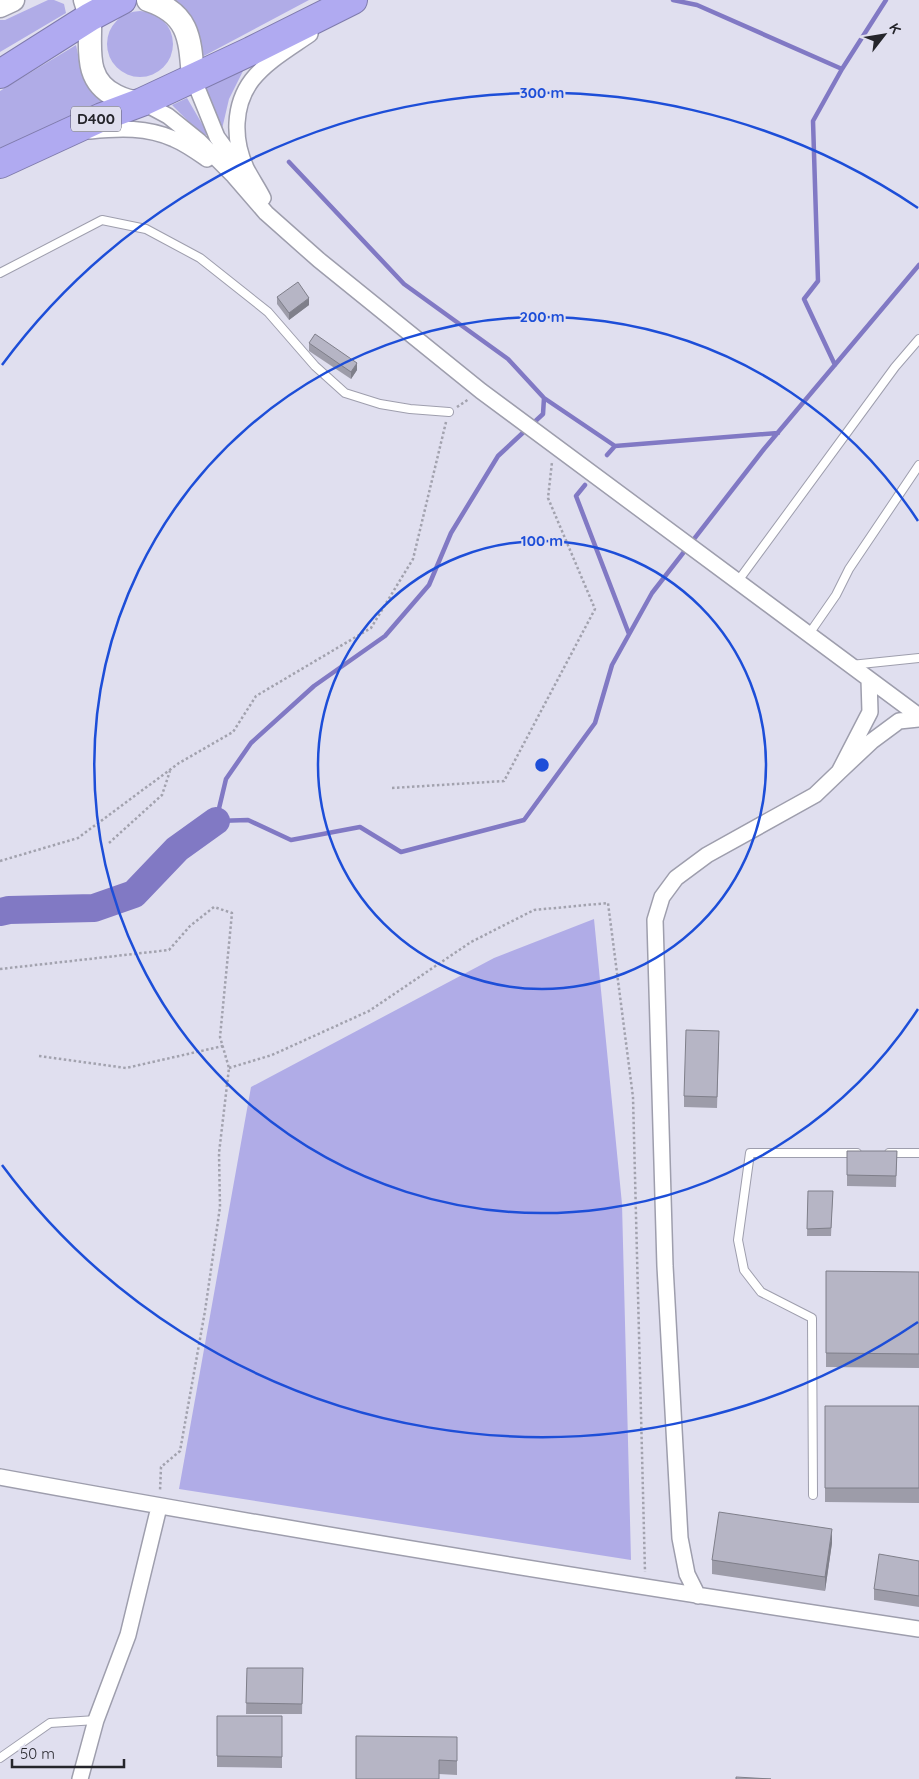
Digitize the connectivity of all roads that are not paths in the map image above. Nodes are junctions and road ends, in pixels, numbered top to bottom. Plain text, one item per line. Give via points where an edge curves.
1 (13, 0) edge
2 (122, 0) edge
3 (148, 0) edge
4 (353, 0) edge
5 (360, 0) edge
6 (0, 6) edge
7 (87, 9) edge
8 (0, 74) edge
9 (193, 78) junction
10 (142, 102) junction
11 (66, 132) junction
12 (0, 164) edge
13 (234, 176) junction
14 (263, 198) junction
15 (319, 260) junction
16 (0, 273) edge
17 (919, 339) edge
18 (449, 412) road end
19 (919, 465) edge
20 (738, 582) junction
21 (809, 634) junction
22 (919, 658) edge
23 (850, 665) junction
24 (869, 679) junction
25 (919, 717) edge
26 (840, 772) junction
27 (869, 1153) edge
28 (879, 1153) edge
29 (919, 1153) edge
30 (0, 1477) edge
31 (813, 1495) dead end
32 (159, 1507) junction
33 (698, 1596) junction
34 (919, 1629) edge
35 (96, 1720) junction
36 (0, 1758) edge
37 (80, 1779) edge

1 - 6 street
2 - 7 highway
3 - 9 street via 168,8 186,28
4 - 9 highway, D400
5 - 14 street via 278,55 253,79 242,98 237,141 246,167
7 - 8 highway
7 - 10 street, D400 via 90,62 95,75 112,94 124,100
9 - 10 highway, D400
9 - 14 street via 217,137
10 - 11 highway, D400
10 - 13 street, D400 via 168,116
11 - 12 highway, D400
11 - 13 street, D400 via 147,129 176,139
13 - 15 street, D400 via 266,213
14 - 15 street
15 - 20 street via 481,391
16 - 18 lane via 102,220 146,229 200,258 268,312 315,366 345,393 380,404
17 - 20 lane via 895,367
19 - 21 lane
20 - 21 street
21 - 23 street
22 - 23 lane
23 - 24 street
24 - 25 street
24 - 26 street via 870,712
25 - 26 street via 899,721 872,741
26 - 33 street via 815,795 707,855 676,878 662,897 655,920 665,1266 680,1538 687,1574
27 - 31 lane via 750,1153 738,1240 744,1270 761,1292 812,1318
28 - 29 lane
30 - 32 street
32 - 33 street
32 - 35 street via 128,1636
33 - 34 street
35 - 36 lane via 50,1723
35 - 37 street

